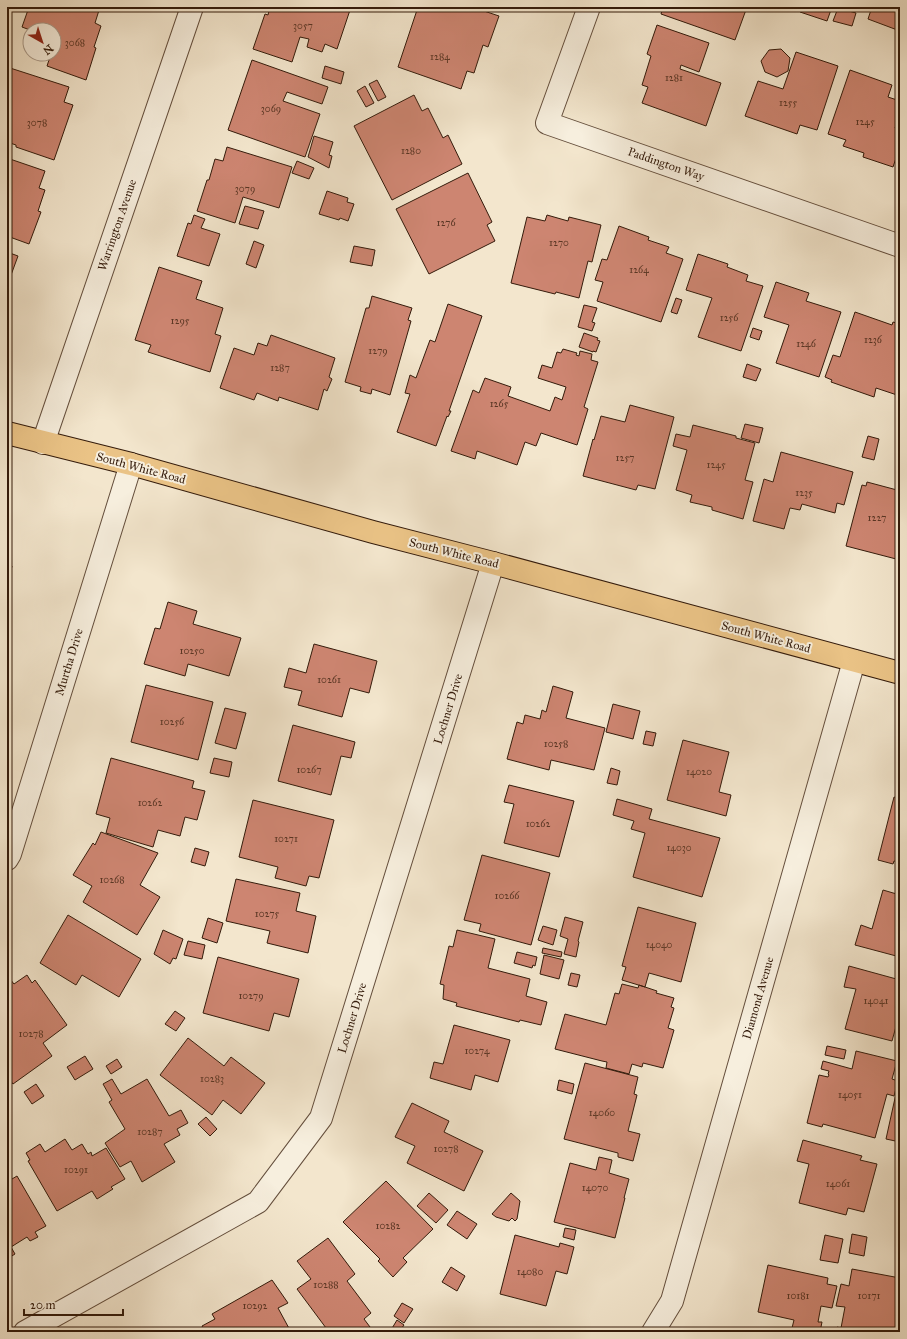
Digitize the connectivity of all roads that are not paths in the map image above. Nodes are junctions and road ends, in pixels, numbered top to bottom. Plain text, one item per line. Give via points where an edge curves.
1 (192, 7) edge
2 (589, 7) edge
3 (900, 246) edge
4 (7, 434) edge
5 (43, 443) junction
6 (131, 464) junction
7 (493, 563) junction
8 (854, 660) junction
9 (900, 673) edge
10 (7, 859) edge
11 (25, 1332) edge
12 (653, 1332) edge

1 - 5 street, Warrington Avenue
2 - 3 street, Paddington Way via 547,123
4 - 5 main road, South White Road
5 - 6 main road, South White Road
6 - 7 main road, South White Road
6 - 10 street, Murtha Drive
7 - 8 main road, South White Road
7 - 11 street, Lochner Drive via 322,1118 258,1202
8 - 9 main road, South White Road
8 - 12 street, Diamond Avenue via 672,1302

